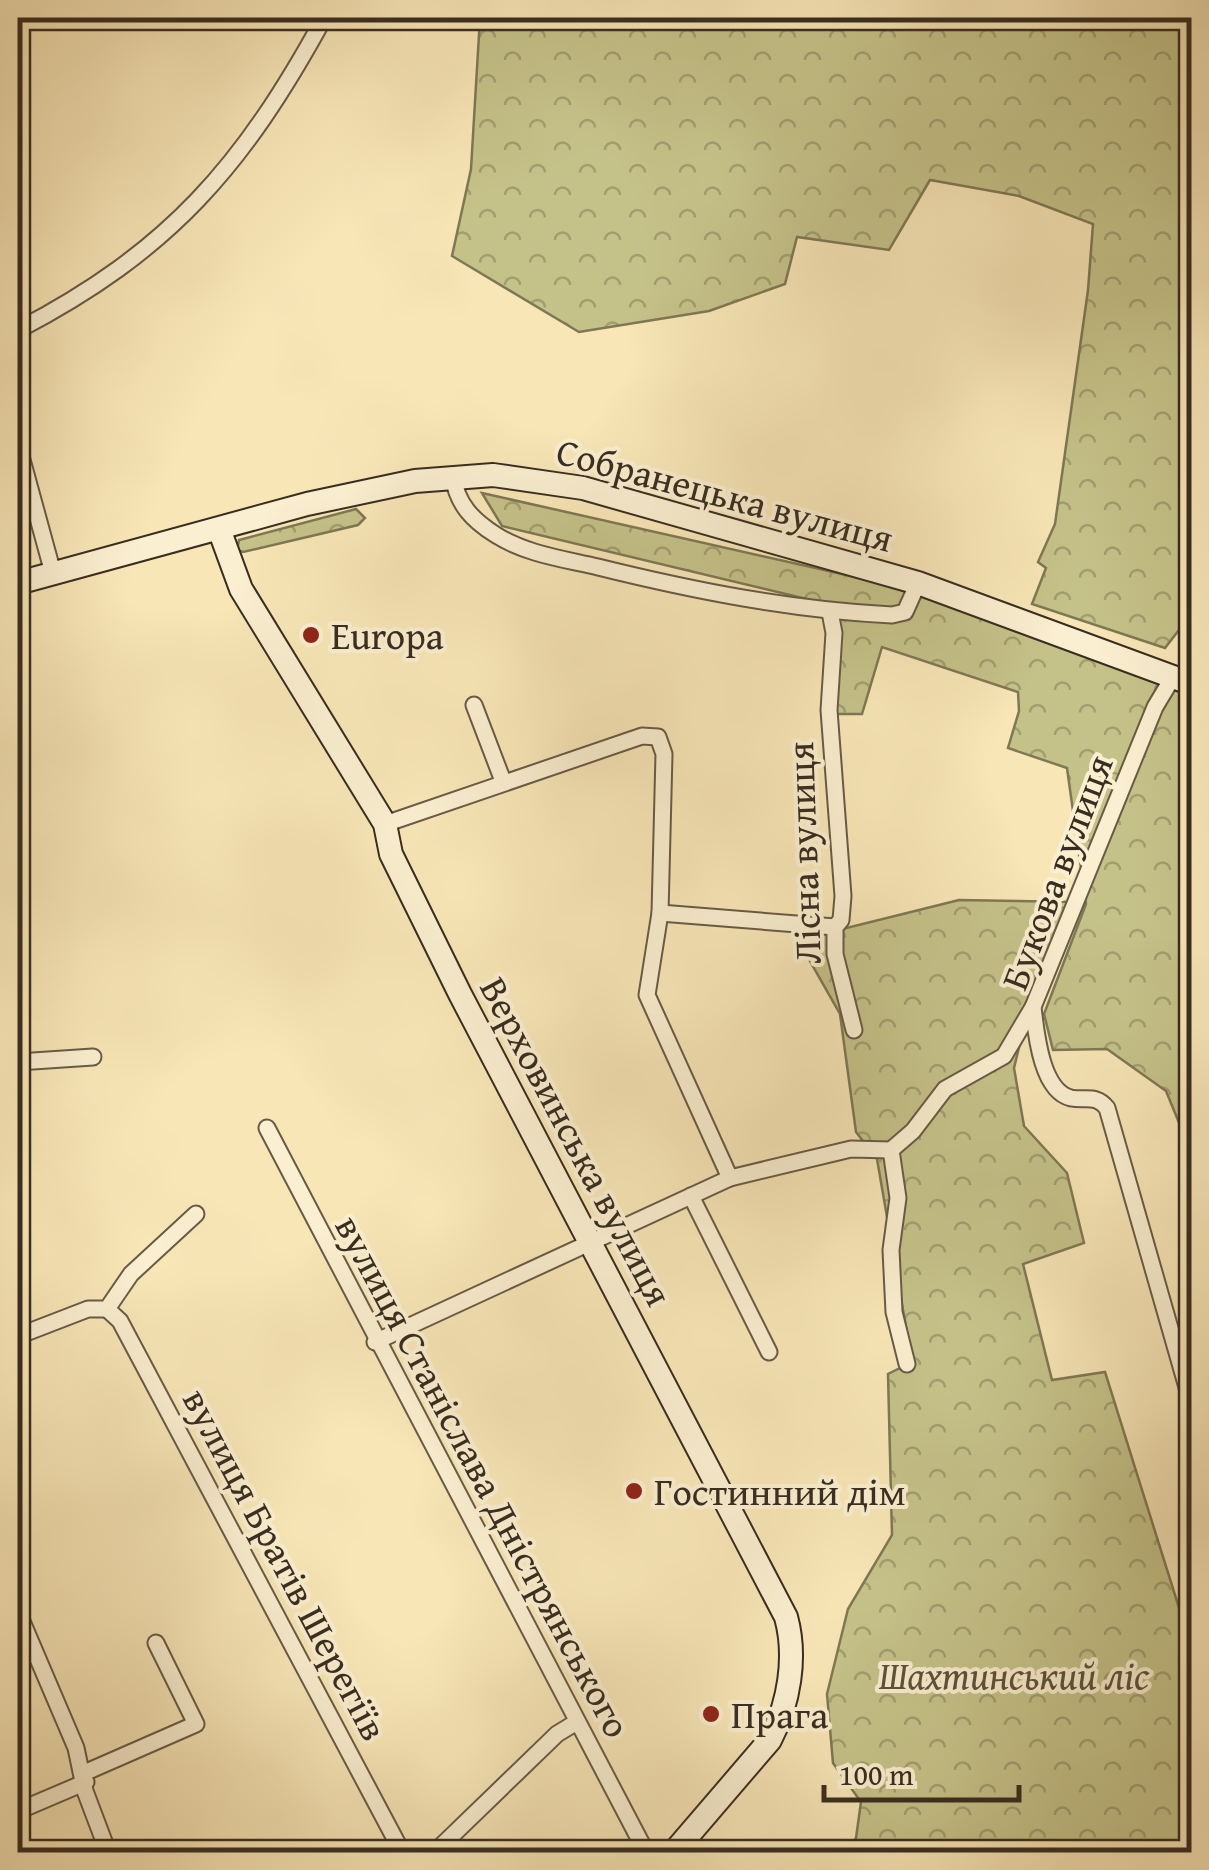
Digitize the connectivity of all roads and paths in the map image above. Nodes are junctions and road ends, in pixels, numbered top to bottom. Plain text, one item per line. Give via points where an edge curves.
1 (324, 18) edge
2 (18, 330) edge
3 (18, 445) edge
4 (453, 476) junction
5 (219, 529) junction
6 (53, 574) junction
7 (18, 583) edge
8 (918, 583) junction
9 (830, 612) junction
10 (1186, 680) edge
11 (474, 705) dead end
12 (503, 782) junction
13 (385, 824) junction
14 (660, 913) junction
15 (835, 927) junction
16 (1033, 1007) junction
17 (854, 1030) dead end
18 (1014, 1045) junction
19 (1038, 1046) junction
20 (94, 1057) dead end
21 (18, 1062) edge
22 (267, 1128) dead end
23 (892, 1150) junction
24 (730, 1178) junction
25 (691, 1196) junction
26 (196, 1214) dead end
27 (594, 1244) junction
28 (107, 1309) junction
29 (18, 1336) edge
30 (376, 1342) junction
31 (769, 1352) dead end
32 (907, 1364) dead end
33 (1192, 1405) edge
34 (18, 1612) edge
35 (156, 1643) dead end
36 (575, 1723) junction
37 (85, 1778) junction
38 (18, 1811) edge
39 (108, 1852) edge
40 (402, 1852) edge
41 (435, 1852) edge
42 (646, 1852) edge
43 (674, 1852) edge

1 - 2 street via 269,115 200,200 68,304
3 - 6 street
4 - 5 street, Собранецька вулиця
4 - 8 street, Собранецька вулиця via 583,488
4 - 9 street, Собранецька вулиця via 468,514 514,544 714,594
5 - 6 street, Собранецька вулиця
5 - 13 street, Верховинська вулиця via 241,589
6 - 7 street, Собранецька вулиця
8 - 9 street, Собранецька вулиця via 905,612
8 - 10 street, Собранецька вулиця
9 - 15 street, Лісна вулиця via 829,710 843,896
10 - 16 street, Букова вулиця via 1154,706
11 - 12 street
12 - 13 street
12 - 14 street via 642,736 658,737 664,754
13 - 27 street, Верховинська вулиця via 396,866
14 - 15 street
14 - 24 street via 648,995
15 - 17 street, Лісна вулиця
16 - 18 street
16 - 19 street, Букова вулиця
18 - 19 street
18 - 23 street via 945,1089
19 - 33 street, Букова вулиця via 1058,1090 1107,1108
20 - 21 street
22 - 30 street, вулиця Станіслава Дністрянського
23 - 24 street via 839,1151
23 - 32 street via 898,1198 891,1250 894,1312
24 - 25 street
25 - 27 street
25 - 31 street
26 - 28 street via 131,1274
27 - 30 street
27 - 43 street, Верховинська вулиця via 788,1626 790,1671 780,1721
28 - 29 street via 88,1309
28 - 40 street, вулиця Братів Шерегіїв via 120,1321
30 - 36 street, вулиця Станіслава Дністрянського
34 - 37 street
35 - 37 street via 196,1724
36 - 41 street
36 - 42 street, вулиця Станіслава Дністрянського
37 - 38 street
37 - 39 street

